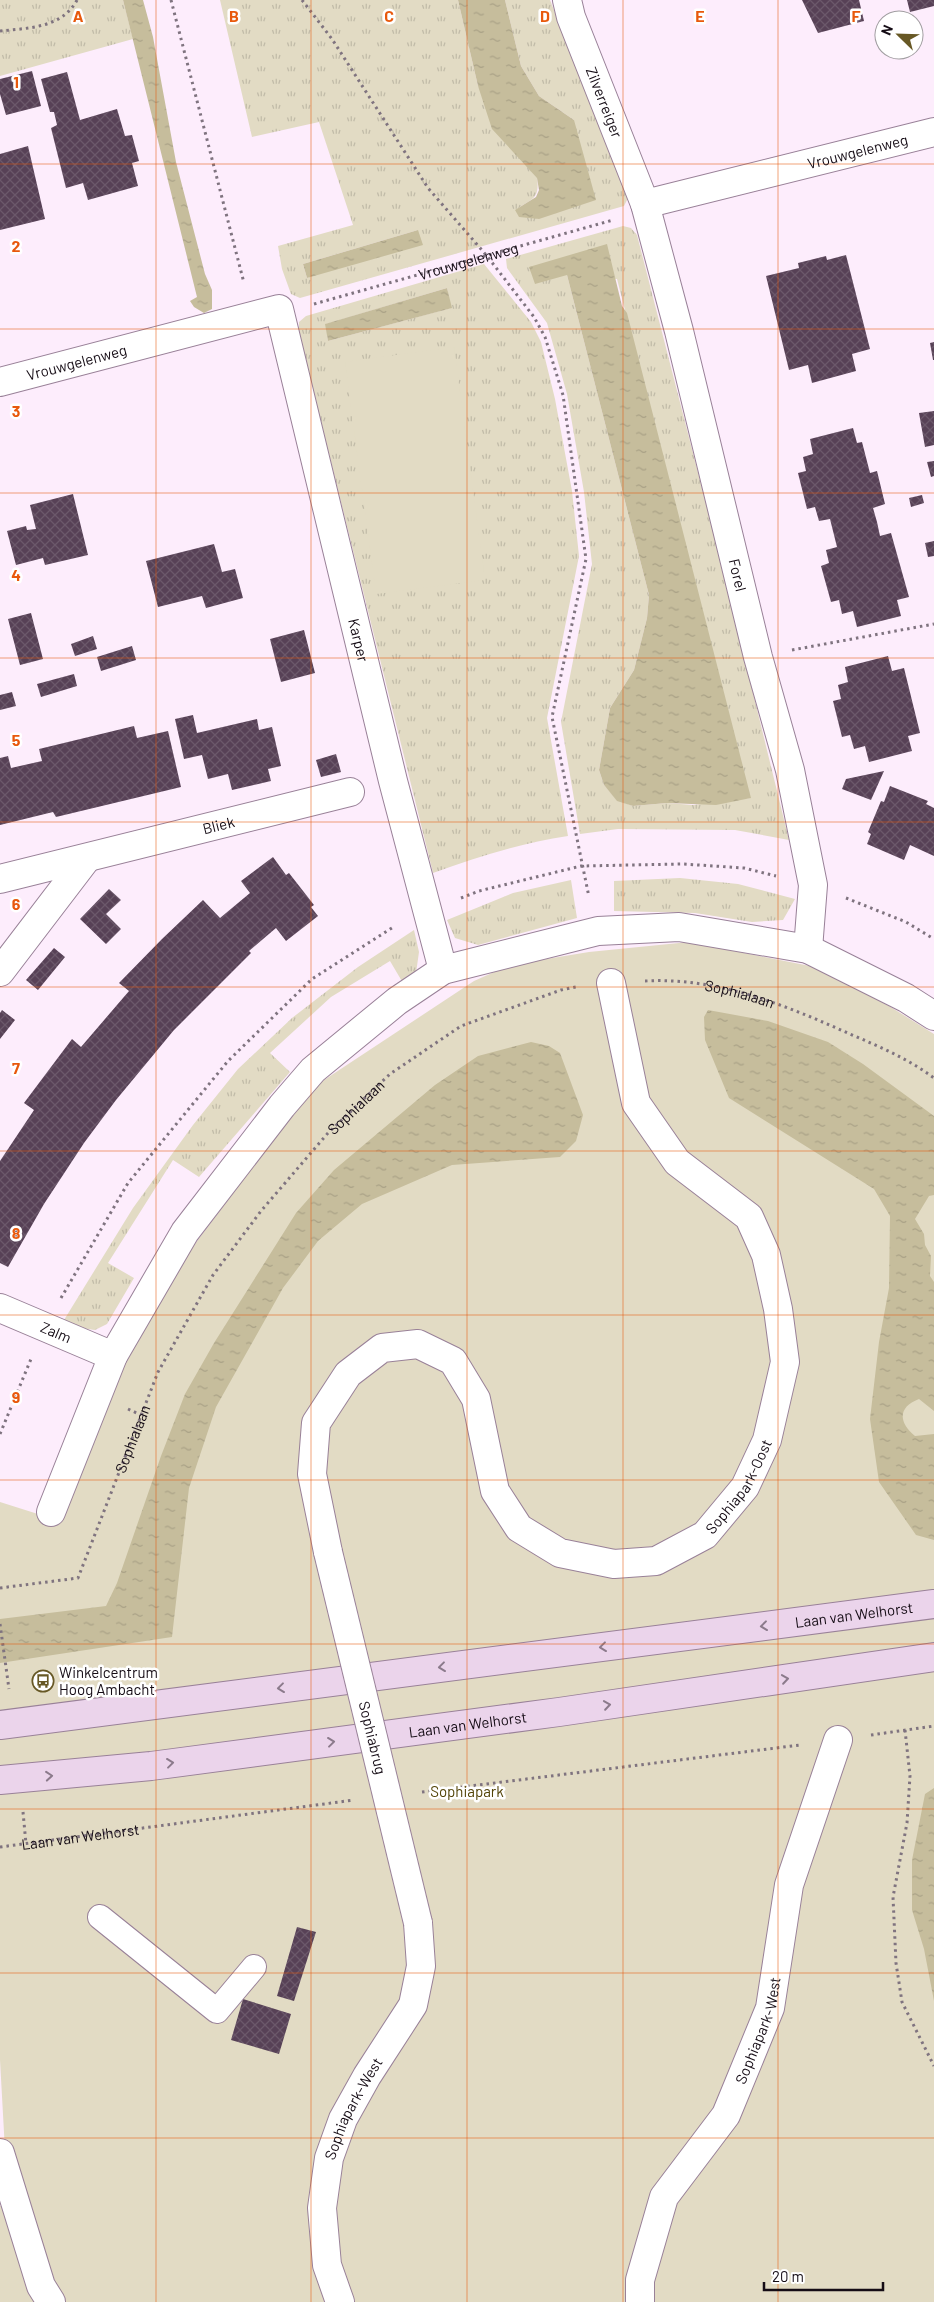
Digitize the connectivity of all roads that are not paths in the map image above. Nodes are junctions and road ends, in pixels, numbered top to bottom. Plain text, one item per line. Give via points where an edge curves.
1 (567, 0) edge
2 (934, 132) edge
3 (645, 204) junction
4 (279, 309) joint
5 (0, 382) edge
6 (350, 792) dead end
7 (87, 858) junction
8 (0, 879) edge
9 (808, 949) junction
10 (443, 970) junction
11 (0, 972) edge
12 (611, 983) road end
13 (934, 1016) edge
14 (0, 1308) edge
15 (113, 1356) junction
16 (51, 1512) dead end
17 (328, 1552) joint
18 (934, 1604) edge
19 (934, 1657) edge
20 (0, 1724) edge
21 (838, 1740) road end
22 (0, 1780) edge
23 (100, 1917) dead end
24 (418, 1923) joint
25 (254, 1967) dead end
26 (2, 2166) edge
27 (51, 2302) edge
28 (340, 2302) edge
29 (640, 2302) edge

1 - 3 street, Zilverreiger
2 - 3 street, Vrouwgelenweg
3 - 9 street, Forel via 758,657 790,770 813,885
4 - 5 street, Vrouwgelenweg
4 - 10 street, Karper via 393,781
6 - 7 street, Bliek
7 - 8 street, Bliek
7 - 11 street
9 - 10 street via 679,928 598,931
9 - 13 street via 906,998
10 - 15 street via 396,1001 349,1039 313,1070 282,1106 185,1232
12 - 17 street, Sophiapark-Oost via 636,1103 677,1162 749,1217 766,1255 786,1362 766,1440 745,1487 705,1535 656,1561 614,1564 560,1553 520,1528 495,1491 476,1399 453,1361 418,1344 382,1348 348,1374 316,1423 312,1474
14 - 15 street, Zalm
15 - 16 street
17 - 24 street, Sophiabrug, bridge
18 -> 20 main road, Laan van Welhorst
22 -> 19 main road, Laan van Welhorst via 136,1767 539,1715
21 - 29 street, Sophiapark-West via 789,1885 770,2008 726,2115 664,2197 640,2280
23 - 25 lane via 217,2011
24 - 28 street, Sophiapark-West via 421,1966 413,2005 367,2076 343,2120 329,2158 322,2208 327,2265
26 - 27 street via 41,2286

